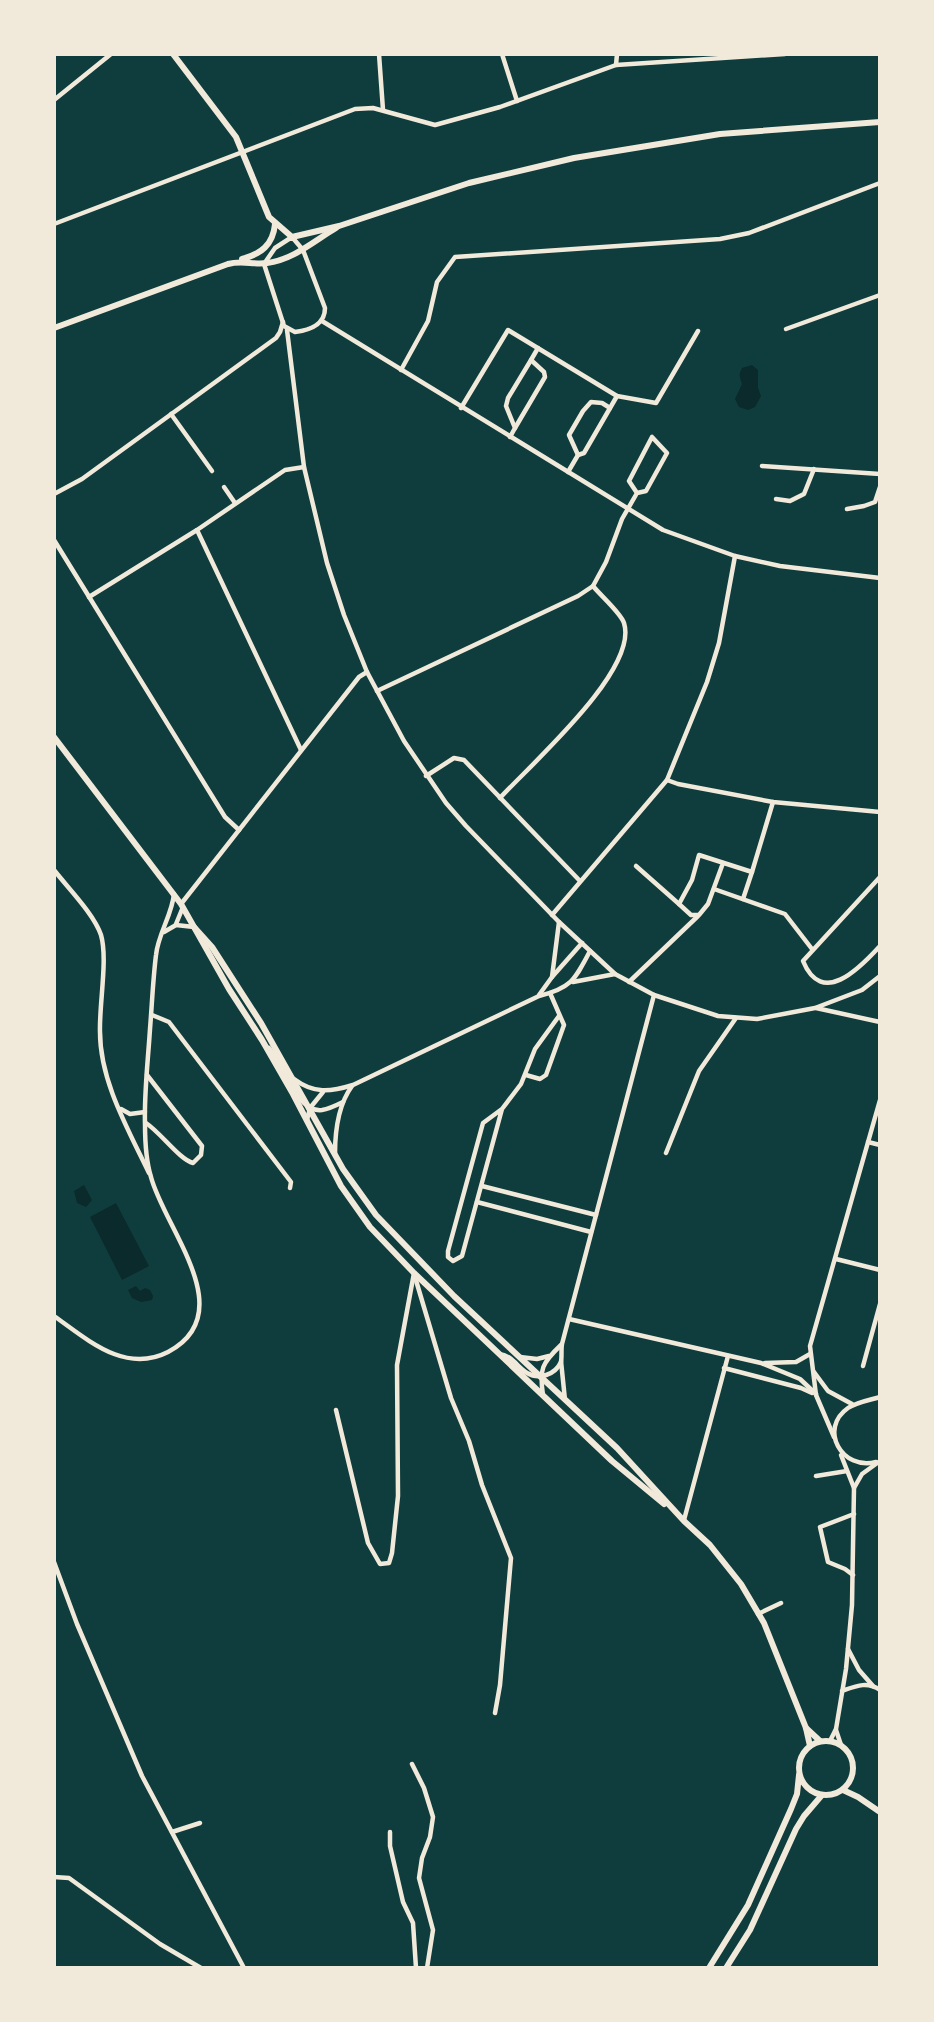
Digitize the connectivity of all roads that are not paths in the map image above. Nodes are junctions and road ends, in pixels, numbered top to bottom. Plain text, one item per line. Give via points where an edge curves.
1 (111, 54) edge
2 (173, 54) edge
3 (379, 54) edge
4 (502, 54) edge
5 (617, 54) edge
6 (785, 54) edge
7 (771, 55) edge
8 (616, 65) junction
9 (54, 100) edge
10 (517, 101) junction
11 (383, 110) junction
12 (880, 122) edge
13 (243, 152) junction
14 (880, 183) edge
15 (54, 224) edge
16 (275, 224) junction
17 (339, 226) junction
18 (292, 237) junction
19 (303, 250) junction
20 (237, 262) junction
21 (265, 267) junction
22 (880, 295) edge
23 (322, 321) junction
24 (282, 323) junction
25 (54, 328) edge
26 (786, 329) dead end
27 (287, 330) junction
28 (698, 331) dead end
29 (538, 348) junction
30 (531, 360) junction
31 (401, 370) junction
32 (617, 396) junction
33 (461, 408) junction
34 (610, 408) junction
35 (171, 414) junction
36 (515, 428) junction
37 (510, 437) junction
38 (578, 455) junction
39 (762, 466) dead end
40 (304, 467) junction
41 (814, 469) junction
42 (212, 471) dead end
43 (568, 472) junction
44 (880, 474) edge
45 (224, 487) dead end
46 (880, 487) edge
47 (637, 493) junction
48 (54, 494) edge
49 (776, 499) dead end
50 (235, 503) junction
51 (627, 509) junction
52 (847, 509) dead end
53 (197, 530) junction
54 (54, 540) edge
55 (736, 556) junction
56 (880, 578) edge
57 (593, 586) junction
58 (89, 597) junction
59 (367, 672) junction
60 (377, 691) junction
61 (54, 737) edge
62 (301, 750) junction
63 (426, 776) junction
64 (667, 780) junction
65 (500, 798) junction
66 (773, 802) junction
67 (880, 812) edge
68 (239, 830) junction
69 (723, 863) junction
70 (636, 866) dead end
71 (54, 870) edge
72 (752, 872) junction
73 (880, 877) edge
74 (580, 881) junction
75 (715, 889) junction
76 (174, 894) junction
77 (743, 899) junction
78 (679, 904) junction
79 (182, 906) junction
80 (552, 915) junction
81 (699, 915) junction
82 (559, 922) junction
83 (176, 925) junction
84 (194, 927) junction
85 (162, 935) junction
86 (582, 943) junction
87 (880, 946) edge
88 (812, 949) junction
89 (590, 951) junction
90 (615, 974) junction
91 (880, 976) edge
92 (552, 977) junction
93 (572, 982) junction
94 (629, 982) junction
95 (550, 993) junction
96 (654, 995) junction
97 (539, 996) junction
98 (815, 1008) junction
99 (152, 1015) junction
100 (558, 1016) junction
101 (736, 1018) junction
102 (880, 1023) edge
103 (266, 1046) junction
104 (146, 1074) junction
105 (526, 1075) junction
106 (294, 1079) junction
107 (353, 1085) junction
108 (324, 1091) junction
109 (880, 1100) edge
110 (343, 1102) junction
111 (117, 1106) junction
112 (310, 1108) junction
113 (502, 1108) junction
114 (145, 1112) junction
115 (307, 1121) junction
116 (145, 1123) junction
117 (868, 1142) junction
118 (880, 1145) edge
119 (666, 1153) dead end
120 (335, 1155) junction
121 (150, 1177) junction
122 (482, 1186) junction
123 (290, 1188) dead end
124 (477, 1202) junction
125 (596, 1215) junction
126 (591, 1232) junction
127 (836, 1259) junction
128 (880, 1270) edge
129 (414, 1273) junction
130 (880, 1304) edge
131 (54, 1316) edge
132 (569, 1319) junction
133 (562, 1344) junction
134 (499, 1354) junction
135 (810, 1354) junction
136 (549, 1356) junction
137 (727, 1356) junction
138 (520, 1357) junction
139 (561, 1361) junction
140 (761, 1363) junction
141 (863, 1366) dead end
142 (724, 1368) junction
143 (811, 1368) junction
144 (540, 1377) junction
145 (542, 1395) junction
146 (816, 1395) junction
147 (880, 1397) edge
148 (566, 1401) junction
149 (852, 1405) junction
150 (336, 1409) dead end
151 (834, 1437) junction
152 (838, 1448) junction
153 (880, 1461) edge
154 (847, 1471) junction
155 (816, 1476) dead end
156 (854, 1488) junction
157 (675, 1511) junction
158 (855, 1513) junction
159 (684, 1521) junction
160 (54, 1562) edge
161 (853, 1574) junction
162 (781, 1603) dead end
163 (758, 1614) junction
164 (848, 1649) junction
165 (877, 1687) edge
166 (842, 1691) junction
167 (495, 1713) dead end
168 (806, 1728) junction
169 (836, 1729) junction
170 (820, 1741) junction
171 (830, 1741) junction
172 (841, 1745) junction
173 (810, 1746) junction
174 (412, 1763) dead end
175 (799, 1775) junction
176 (849, 1783) junction
177 (843, 1790) junction
178 (822, 1796) junction
179 (858, 1797) junction
180 (880, 1812) edge
181 (200, 1824) dead end
182 (172, 1832) junction
183 (390, 1832) dead end
184 (54, 1877) edge
185 (201, 1968) edge
186 (244, 1968) edge
187 (416, 1968) edge
188 (427, 1968) edge
189 (709, 1968) edge
190 (726, 1968) edge

1 - 9 street
2 - 13 main road
3 - 11 street
4 - 10 street
5 - 8 street
6 - 7 street
7 - 8 street
8 - 10 street
10 - 11 street via 435,125
11 - 13 street via 355,109
12 - 17 main road via 720,134 574,158 455,187
13 - 15 street
13 - 16 main road
14 - 31 street via 749,233 720,239 453,259 437,282 428,321
16 - 18 main road
16 - 20 main road via 263,250
17 - 18 main road
17 - 19 main road
18 - 19 street
18 - 21 street via 275,248
19 - 21 main road
19 - 23 street via 322,298
20 - 21 main road
20 - 25 main road
21 - 24 street
22 - 26 street
23 - 27 street via 303,331
23 - 31 street
24 - 27 street
24 - 35 street via 276,338
27 - 40 street
28 - 32 street via 656,402
29 - 30 street
29 - 32 street
29 - 33 street via 509,330
30 - 36 street via 506,406
30 - 36 street via 545,377
31 - 33 street
32 - 34 street
33 - 37 street
34 - 38 street via 584,453
34 - 38 street via 591,402 583,411 569,435
35 - 42 street
35 - 48 street
36 - 37 street
37 - 43 street
38 - 43 street
39 - 41 street
40 - 50 street via 285,470
40 - 59 street via 327,563
41 - 44 street
41 - 49 street via 804,494
43 - 51 street
45 - 50 street
46 - 52 street via 876,502
47 - 47 street via 646,491 667,453 652,437 629,481
47 - 51 street
50 - 53 street
51 - 55 street via 663,530
51 - 57 street
53 - 58 street
53 - 62 street
54 - 58 street
55 - 56 street
55 - 64 street via 707,682
57 - 60 street
57 - 65 street via 624,621 622,650 575,722
58 - 68 street via 225,817
59 - 60 street
59 - 62 street
60 - 63 street
61 - 76 main road
62 - 68 street
63 - 65 street via 454,758 464,760
63 - 80 street via 466,826
64 - 66 street
64 - 74 street
65 - 74 street
66 - 67 street
66 - 72 street
68 - 79 street
69 - 72 street
69 - 75 street
69 - 78 street via 699,855
70 - 78 street
71 - 111 street via 101,934 100,1035 105,1071
72 - 77 street
73 - 88 street
74 - 80 street
75 - 77 street
75 - 81 street
76 - 79 main road
76 - 85 street
77 - 88 street via 785,914
78 - 81 street via 691,915
79 - 83 street
79 - 84 main road
80 - 82 street
81 - 94 street
82 - 86 street
82 - 92 street
83 - 84 street
83 - 85 street
84 - 103 main road
84 - 106 main road via 212,947
85 - 99 street via 156,953
86 - 89 street
86 - 92 street
87 - 88 street via 844,979 827,982 805,967 803,961
89 - 90 street
89 - 93 street
90 - 93 street
90 - 94 street
91 - 98 street via 862,990
92 - 97 street
93 - 95 street
94 - 96 street
95 - 97 street
95 - 100 street
96 - 101 street
96 - 125 street
97 - 107 street
98 - 101 street via 757,1019
98 - 102 street
99 - 104 street
99 - 123 street via 169,1022 291,1182
100 - 105 street via 535,1049
100 - 105 street via 564,1025 546,1075 540,1079
101 - 119 street via 699,1071
103 - 112 street via 303,1105
103 - 115 main road
104 - 114 street
104 - 116 street via 202,1146 201,1155 196,1162 186,1161
105 - 113 street
106 - 108 street
106 - 112 main road
107 - 108 street
107 - 110 street
108 - 112 street
109 - 117 street
110 - 112 street via 325,1110
110 - 120 street
111 - 114 street via 130,1114
111 - 121 street
112 - 115 street
112 - 120 main road
113 - 122 street
113 - 124 street via 481,1129 448,1251 453,1261 462,1256
114 - 116 street
115 - 129 main road via 349,1199
116 - 121 street
117 - 118 street
117 - 127 street
120 - 138 main road via 398,1240
121 - 131 street via 200,1294 190,1331 171,1351 131,1359 103,1350
122 - 124 street
122 - 125 street
124 - 126 street
125 - 126 street
126 - 132 street
127 - 128 street
127 - 135 street
129 - 134 main road
129 - 150 street via 397,1365 398,1496 389,1563 380,1564 368,1543
129 - 167 street via 452,1398 511,1558
130 - 141 street
132 - 133 street
132 - 137 street
133 - 136 street
133 - 139 street
134 - 144 street
134 - 145 main road
135 - 140 street via 796,1362
135 - 143 street
136 - 138 street
136 - 144 street
137 - 140 street
137 - 142 street
138 - 144 main road
139 - 144 street via 550,1374
139 - 148 street
140 - 146 street via 800,1379
142 - 146 street
142 - 159 street
143 - 146 street
143 - 149 street via 828,1391
144 - 145 street
144 - 148 main road
145 - 157 main road via 612,1461
146 - 151 street
147 - 149 street
148 - 157 main road
149 - 151 street via 837,1420
151 - 152 street
152 - 153 street via 857,1463
152 - 154 street
153 - 156 street via 862,1474
154 - 155 street
154 - 156 street
156 - 158 street
157 - 159 main road
158 - 161 street
158 - 161 street via 820,1527 828,1562
159 - 163 main road via 710,1545
160 - 182 street via 142,1776
161 - 164 street
162 - 163 street
163 - 168 main road
164 - 165 street via 859,1670
164 - 166 street
165 - 166 street via 860,1684
166 - 169 street
168 - 170 main road
168 - 173 main road
169 - 171 street
169 - 172 street
170 - 171 main road
170 - 173 main road
171 - 172 main road
172 - 176 main road via 853,1767
173 - 175 main road via 800,1759
174 - 188 street via 433,1816 419,1878 433,1930
175 - 178 main road via 807,1789
175 - 189 main road via 797,1794 748,1905
176 - 177 main road
176 - 179 main road
177 - 178 main road
177 - 179 main road
178 - 190 main road via 796,1829 750,1930
179 - 180 main road
181 - 182 street
182 - 186 street
183 - 187 street via 403,1902 412,1923
184 - 185 street via 69,1878

